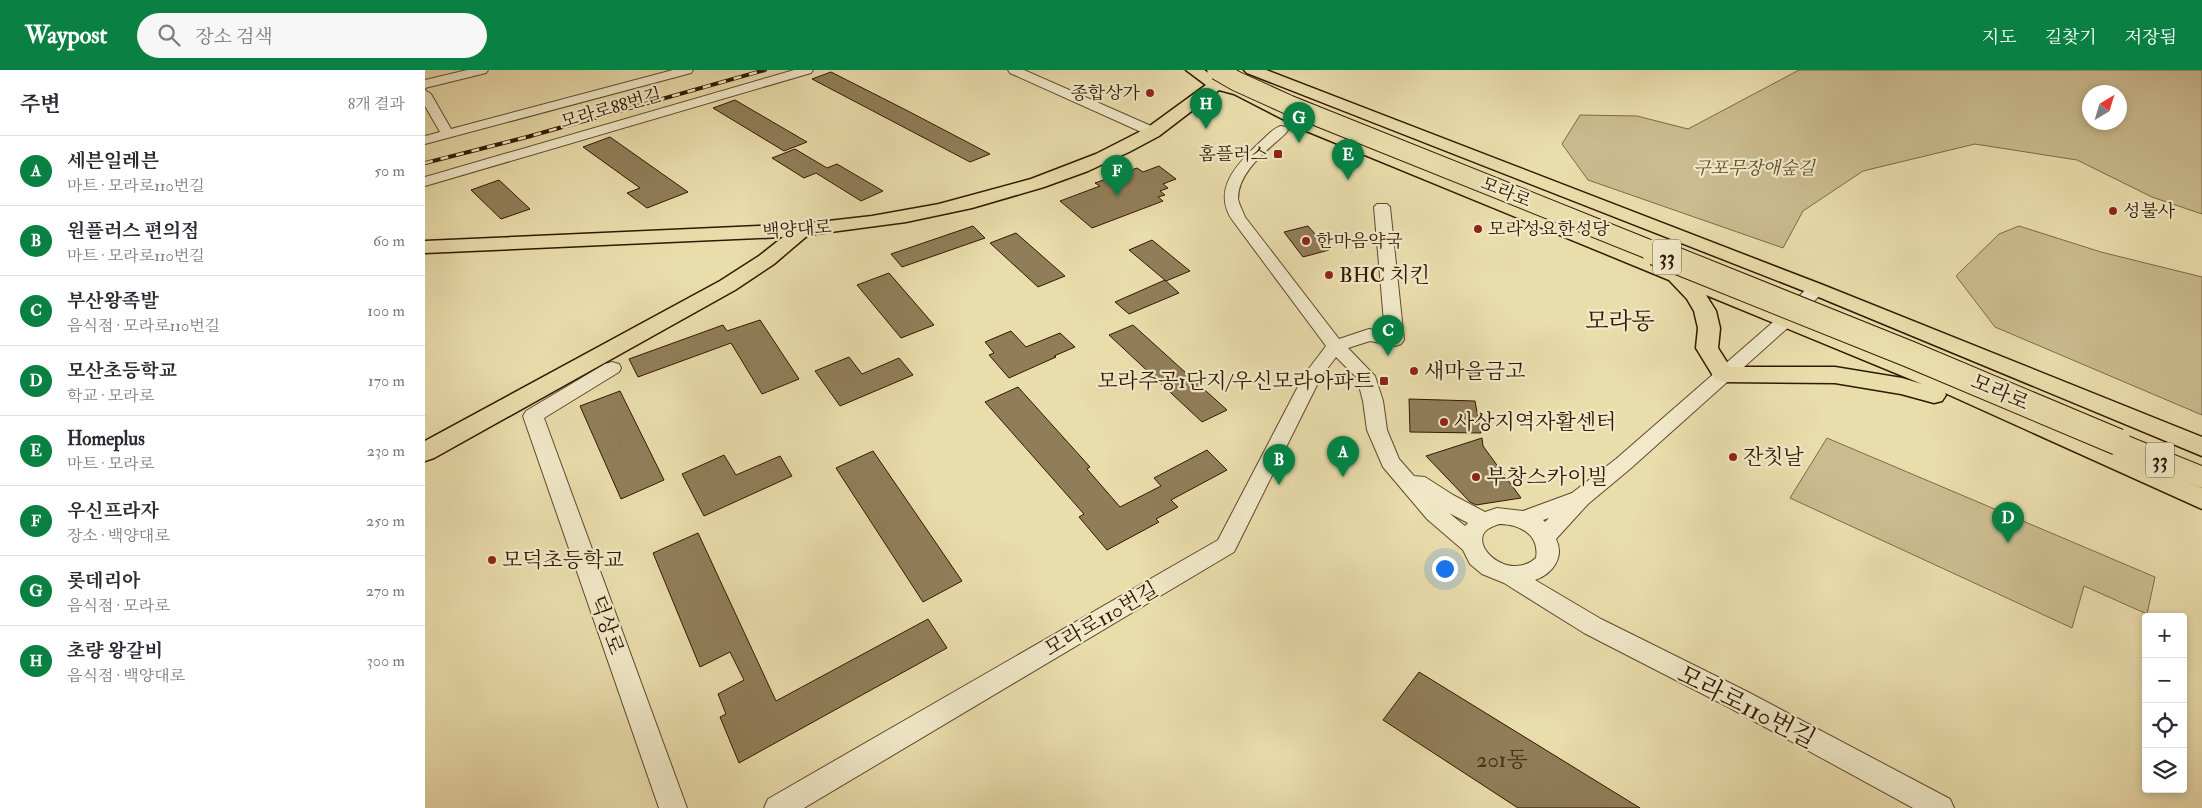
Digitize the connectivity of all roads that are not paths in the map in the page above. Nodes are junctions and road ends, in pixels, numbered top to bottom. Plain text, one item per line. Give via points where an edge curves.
1 (482, 70) edge
2 (687, 70) edge
3 (807, 70) edge
4 (1014, 70) edge
5 (1194, 70) edge
6 (1205, 70) edge
7 (1251, 70) edge
8 (1277, 76) edge
9 (1229, 77) edge
10 (425, 84) edge
11 (425, 94) edge
12 (1196, 101) junction
13 (1264, 101) junction
14 (1385, 122) junction
15 (1310, 126) junction
16 (1281, 130) junction
17 (1153, 132) junction
18 (447, 133) junction
19 (425, 140) edge
20 (1363, 147) junction
21 (425, 182) edge
22 (1382, 207) dead end
23 (802, 230) junction
24 (425, 247) edge
25 (1672, 273) junction
26 (1816, 288) junction
27 (1786, 320) junction
28 (1335, 346) junction
29 (612, 368) dead end
30 (1723, 374) junction
31 (1995, 405) junction
32 (2121, 435) junction
33 (2202, 447) edge
34 (425, 452) edge
35 (2202, 460) edge
36 (1390, 462) junction
37 (2202, 478) edge
38 (1580, 498) junction
39 (2202, 499) edge
40 (1523, 519) junction
41 (1483, 521) junction
42 (1545, 537) junction
43 (1471, 544) junction
44 (1540, 567) junction
45 (1509, 575) junction
46 (1553, 605) junction
47 (673, 808) edge
48 (778, 808) edge
49 (1940, 808) edge

1 - 10 street
2 - 18 street
3 - 21 street, 모라로88번길
4 - 17 street
5 - 9 main road, 모라로
6 - 9 main road, 모라로
7 - 8 main road
8 - 14 main road
9 - 12 main road, 백양대로
9 - 13 main road, 모라로
9 - 32 highway, 모라로 / 33, bridge via 1289,105 1909,354
11 - 18 street
12 - 13 main road
12 - 17 main road, 백양대로
13 - 15 main road, 모라로
13 - 16 main road via 1282,120
14 - 20 main road via 1393,134 1390,142 1372,148
14 - 26 main road
15 - 16 main road
15 - 20 main road, 모라로
16 - 28 street, 모라로110번길 via 1243,169 1234,185 1231,200 1239,218
17 - 23 main road, 백양대로 via 1097,160 971,204 908,217
18 - 19 street
20 - 25 main road, 모라로
22 - 28 street via 1395,340 1369,335
23 - 24 main road, 백양대로
23 - 34 main road via 768,260 697,302
25 - 27 main road, 모라로
25 - 30 main road via 1696,296 1705,311 1709,328 1707,348
26 - 27 street
26 - 33 main road
27 - 30 street
27 - 31 main road, 모라로
28 - 36 street, 모라로110번길 via 1366,376 1377,430
28 - 48 street, 모라로110번길 via 1313,375 1226,546
29 - 47 street, 덕상로 via 533,416
30 - 31 main road via 1835,375
30 - 38 street
31 - 39 main road
32 - 35 highway, 모라로 / 33
32 - 37 highway, 모라로 / 33
36 - 41 street via 1445,501
36 - 43 street, 모라로110번길 via 1435,513
38 - 40 street
38 - 42 street
40 - 41 street via 1506,516
40 - 42 street
41 - 43 street via 1473,531
42 - 44 street via 1549,553
43 - 45 street, 모라로110번길 via 1480,562
44 - 45 street via 1526,574
44 - 46 street
45 - 46 street, 모라로110번길
46 - 49 street, 모라로110번길

